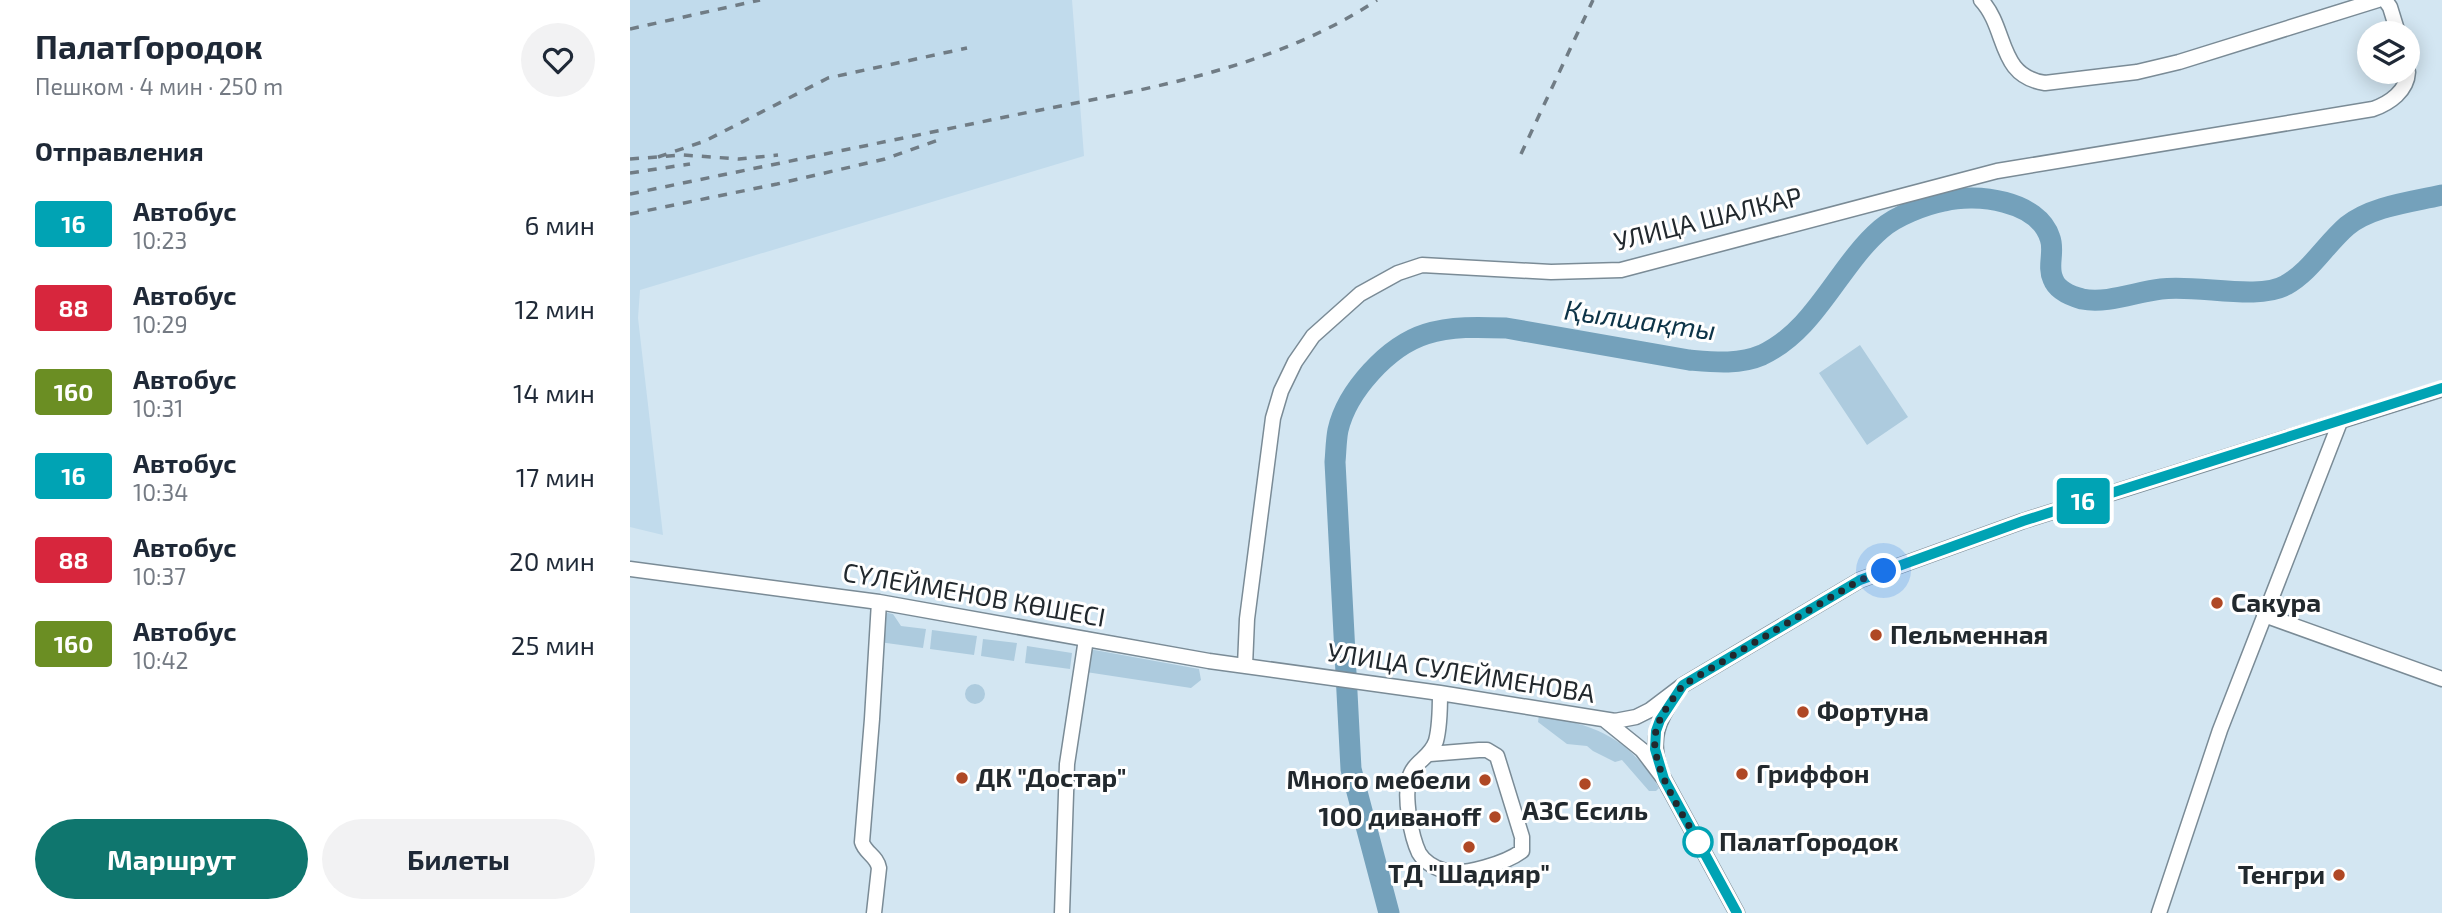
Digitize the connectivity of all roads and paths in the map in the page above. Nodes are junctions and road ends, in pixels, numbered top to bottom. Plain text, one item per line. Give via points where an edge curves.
1 (1980, 0) edge
2 (2378, 0) edge
3 (2386, 0) edge
4 (2394, 21) edge
5 (2405, 84) edge
6 (2442, 388) edge
7 (2340, 422) junction
8 (630, 569) edge
9 (879, 602) junction
10 (2263, 615) junction
11 (1086, 639) junction
12 (1245, 666) junction
13 (1310, 675) joint
14 (2442, 679) edge
15 (1683, 685) junction
16 (1440, 693) junction
17 (1604, 720) junction
18 (1430, 754) junction
19 (1664, 779) junction
20 (874, 913) edge
21 (1062, 913) edge
22 (1737, 913) edge
23 (2159, 913) edge

1 - 2 street via 1992,12 2016,70 2045,83 2179,62
3 - 4 street
5 - 12 street, УЛИЦА ШАЛКАР via 2395,97 2373,109 1997,171 1620,270 1551,272 1422,265 1378,283 1313,336 1281,391 1273,418
6 - 7 street
7 - 10 street
7 - 15 street via 2036,517 1860,580
8 - 9 street, СҮЛЕЙМЕНОВ КӨШЕСІ
9 - 11 street, СҮЛЕЙМЕНОВ КӨШЕСІ
9 - 20 street via 862,842 878,861
10 - 14 street
10 - 23 street
11 - 12 street, СҮЛЕЙМЕНОВ КӨШЕСІ
11 - 21 street via 1067,764
12 - 13 street, СҮЛЕЙМЕНОВ КӨШЕСІ
13 - 16 street, УЛИЦА СУЛЕЙМЕНОВА
15 - 17 street via 1636,717
15 - 19 street via 1656,731 1655,749
16 - 17 street, УЛИЦА СУЛЕЙМЕНОВА
16 - 18 street via 1439,730
17 - 19 street via 1642,750
18 - 18 street via 1487,750 1497,756 1522,837 1522,851 1462,872 1427,862 1419,853 1407,793 1413,769
19 - 22 street

